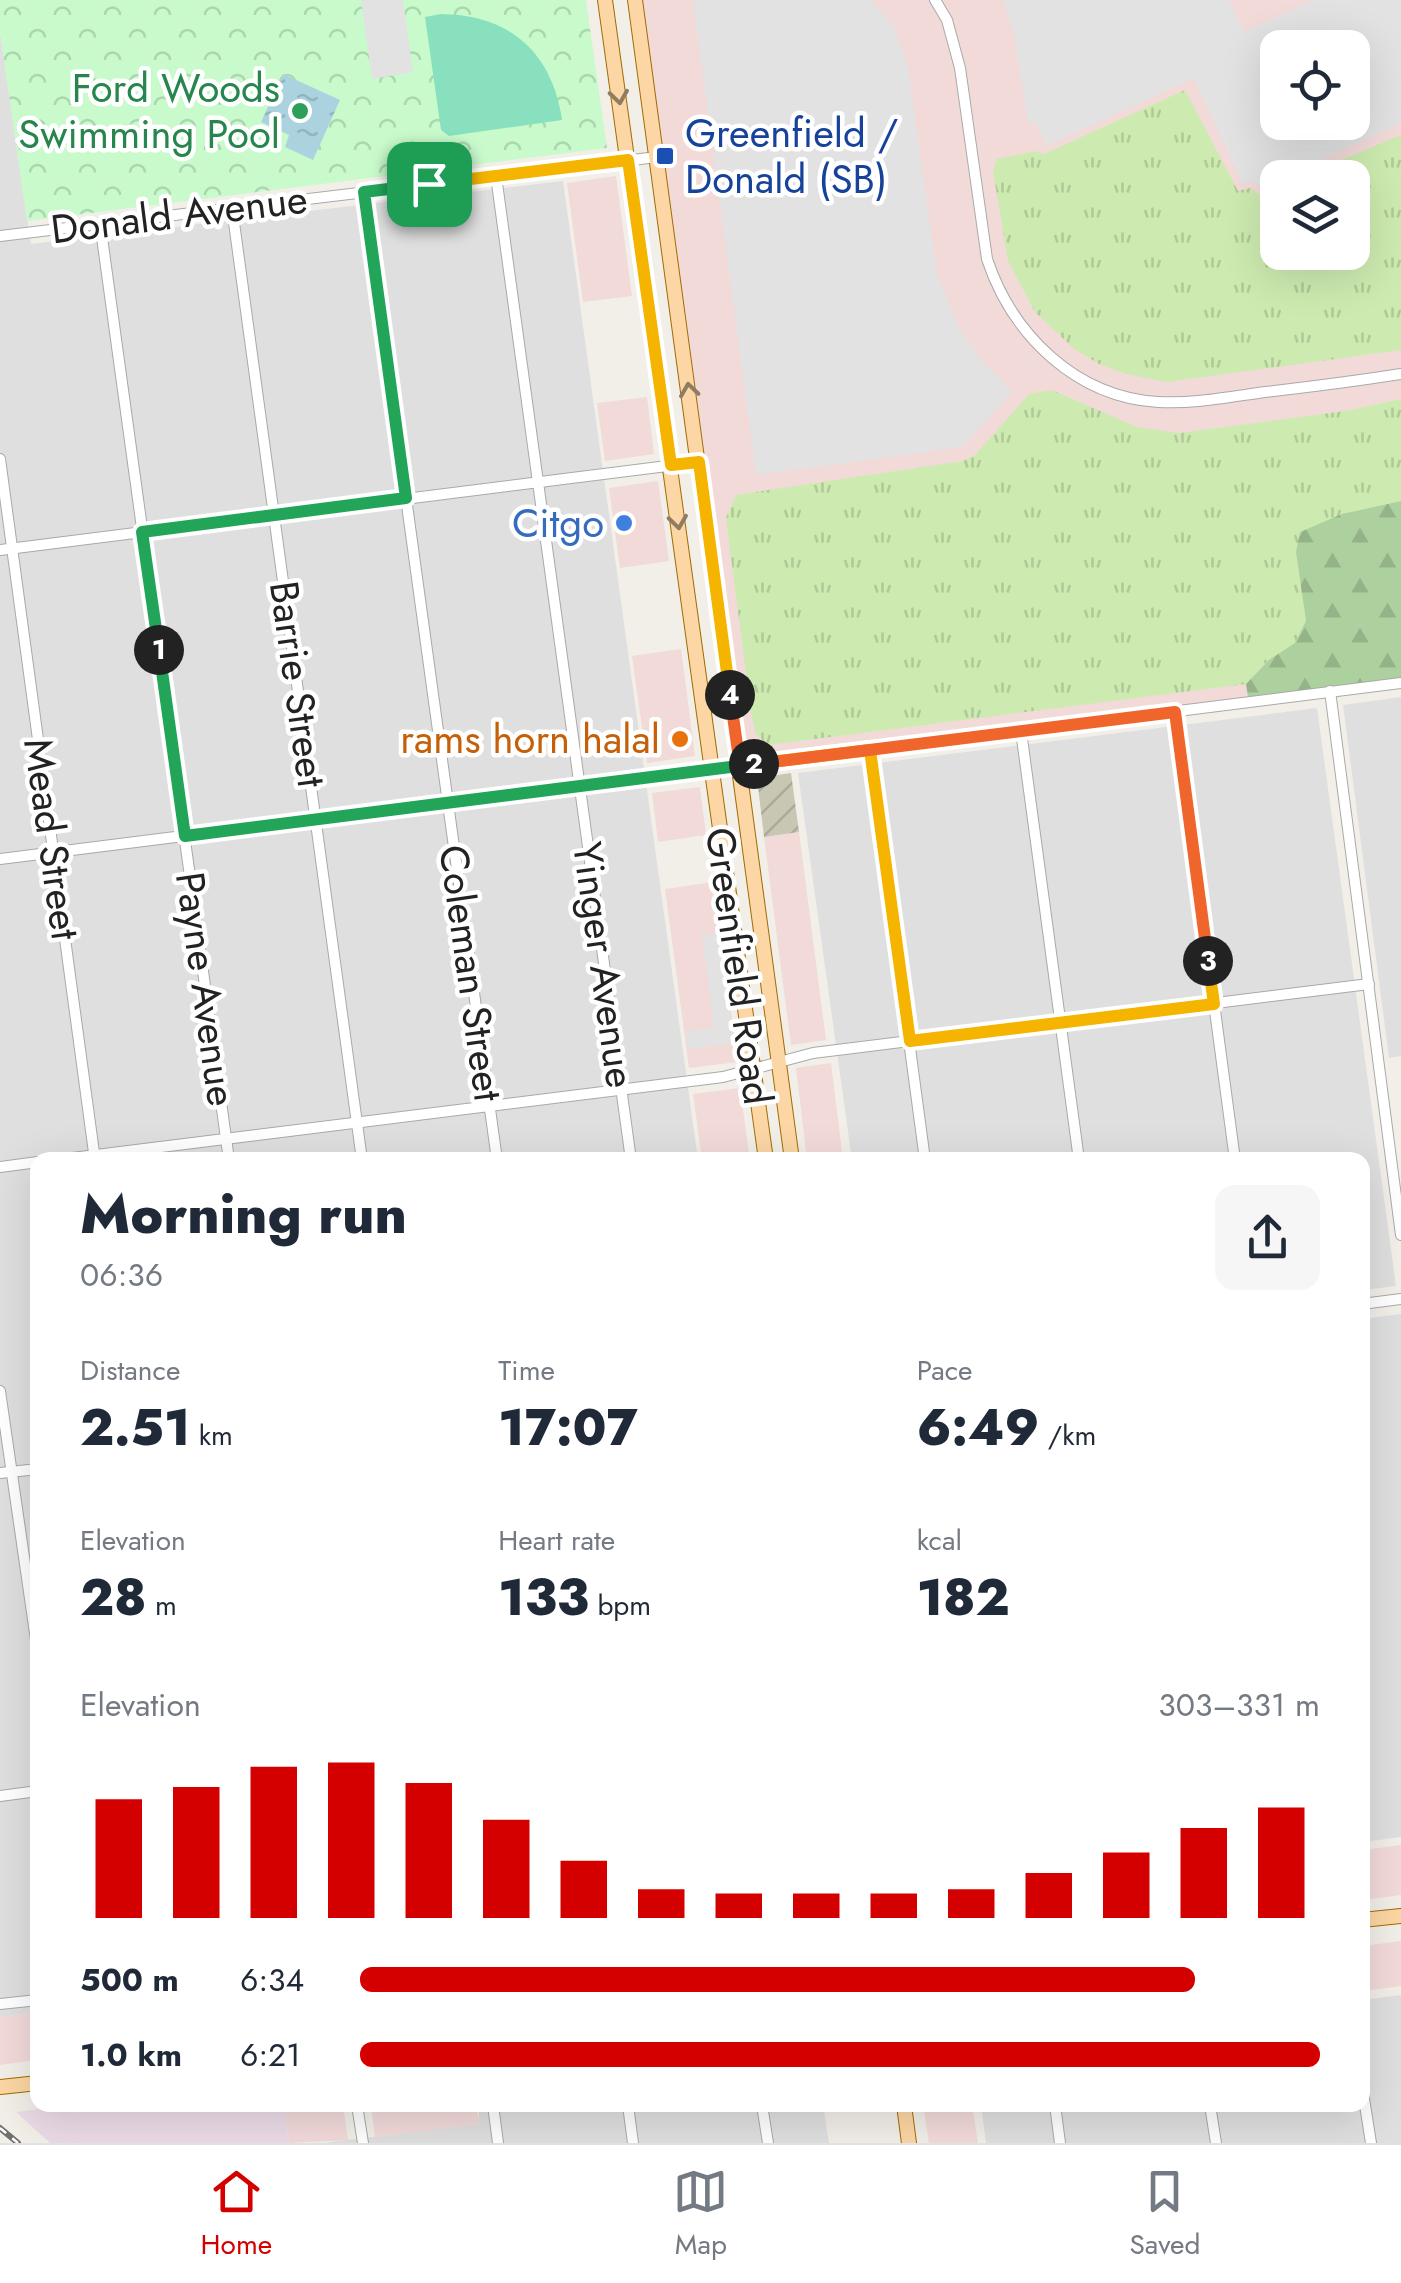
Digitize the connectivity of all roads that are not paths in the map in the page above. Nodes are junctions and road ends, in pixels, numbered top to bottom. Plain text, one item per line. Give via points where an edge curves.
1 (606, 0) edge
2 (634, 0) edge
3 (935, 0) edge
4 (657, 157) junction
5 (628, 160) junction
6 (496, 176) junction
7 (364, 192) junction
8 (232, 208) junction
9 (100, 223) junction
10 (0, 236) edge
11 (1401, 374) edge
12 (0, 459) edge
13 (699, 462) junction
14 (671, 465) junction
15 (537, 482) junction
16 (406, 498) junction
17 (274, 515) junction
18 (142, 532) junction
19 (6, 550) edge
20 (1401, 683) edge
21 (1330, 691) junction
22 (1175, 712) junction
23 (1021, 730) junction
24 (870, 750) junction
25 (740, 766) junction
26 (712, 769) junction
27 (579, 785) junction
28 (448, 802) junction
29 (316, 818) junction
30 (185, 836) junction
31 (54, 852) junction
32 (0, 859) edge
33 (765, 944) junction
34 (736, 948) junction
35 (1369, 984) junction
36 (1214, 1004) junction
37 (1060, 1022) junction
38 (910, 1041) junction
39 (781, 1060) junction
40 (754, 1070) junction
41 (622, 1090) junction
42 (489, 1106) junction
43 (357, 1122) junction
44 (226, 1139) junction
45 (94, 1152) edge
46 (136, 1152) edge
47 (228, 1152) edge
48 (361, 1152) edge
49 (495, 1152) edge
50 (630, 1152) edge
51 (765, 1152) edge
52 (791, 1152) edge
53 (925, 1152) edge
54 (1078, 1152) edge
55 (1234, 1152) edge
56 (30, 1163) edge
57 (0, 1167) edge
58 (1401, 1236) edge
59 (1401, 1299) edge
60 (1370, 1303) edge
61 (0, 1390) edge
62 (6, 1473) edge
63 (30, 1609) edge
64 (30, 1792) edge
65 (0, 1796) edge
66 (1401, 1916) edge
67 (1370, 1919) edge
68 (30, 2001) edge
69 (0, 2004) edge
70 (30, 2083) edge
71 (0, 2087) edge
72 (359, 2112) edge
73 (493, 2112) edge
74 (629, 2112) edge
75 (763, 2112) edge
76 (905, 2112) edge
77 (1056, 2112) edge
78 (1211, 2112) edge
79 (1366, 2112) edge
80 (363, 2143) edge
81 (498, 2143) edge
82 (633, 2143) edge
83 (768, 2143) edge
84 (909, 2143) edge
85 (1060, 2143) edge
86 (1216, 2143) edge
87 (1371, 2143) edge

1 -> 5 main road, Greenfield Road
2 - 4 main road, Greenfield Road
3 - 11 street via 960,68 987,259 1013,316 1042,351 1079,378 1156,402
4 - 5 street, Donald Avenue
13 -> 4 main road, Greenfield Road
5 - 6 street, Donald Avenue
5 - 14 main road, Greenfield Road
6 - 7 street, Donald Avenue
6 - 15 street, Yinger Avenue
7 - 8 street, Donald Avenue
7 - 16 street, Coleman Street
8 - 9 street, Donald Avenue
8 - 17 street, Barrie Street
9 - 10 street, Donald Avenue
9 - 18 street, Payne Avenue
12 - 19 street, Mead Street
13 - 14 street
13 - 25 main road, Greenfield Road
14 - 15 street
14 -> 26 main road, Greenfield Road
15 - 16 street
15 - 27 street, Yinger Avenue
16 - 17 street
16 - 28 street, Coleman Street
17 - 18 street
17 - 29 street, Barrie Street
18 - 19 street
18 - 30 street, Payne Avenue
19 - 31 street, Mead Street
20 - 21 street
21 - 22 street
21 - 35 street
22 - 23 street
22 - 36 street
23 - 24 street
23 - 37 street
24 - 25 street
24 - 38 street
25 - 26 street
25 - 33 main road, Greenfield Road
26 - 27 street
26 - 34 main road, Greenfield Road
27 - 28 street
27 - 41 street, Yinger Avenue
28 - 29 street
28 - 42 street, Coleman Street
29 - 30 street
29 - 43 street, Barrie Street
30 - 31 street
30 - 44 street, Payne Avenue
31 - 32 street
31 - 45 street, Mead Street
33 - 34 main road
33 - 39 main road, Greenfield Road
34 - 40 main road, Greenfield Road
35 - 36 street
35 - 58 street
36 - 37 street
36 - 55 street
37 - 38 street
37 - 54 street
38 - 39 street
38 - 53 street
39 - 40 street
39 - 52 main road, Greenfield Road
40 - 41 street
40 - 51 main road, Greenfield Road
41 - 42 street
41 - 50 street, Yinger Avenue
42 - 43 street
42 - 49 street, Coleman Street
43 - 44 street
43 - 48 street, Barrie Street
44 - 46 street
44 - 47 street, Payne Avenue
56 - 57 street
59 - 60 street
61 - 62 street
62 - 63 street
64 - 65 street
66 - 67 main road
68 - 69 street
70 - 71 main road
72 - 80 street
73 - 81 street
74 - 82 street
75 - 83 street
76 - 84 main road
77 - 85 street
78 - 86 street
79 - 87 street

